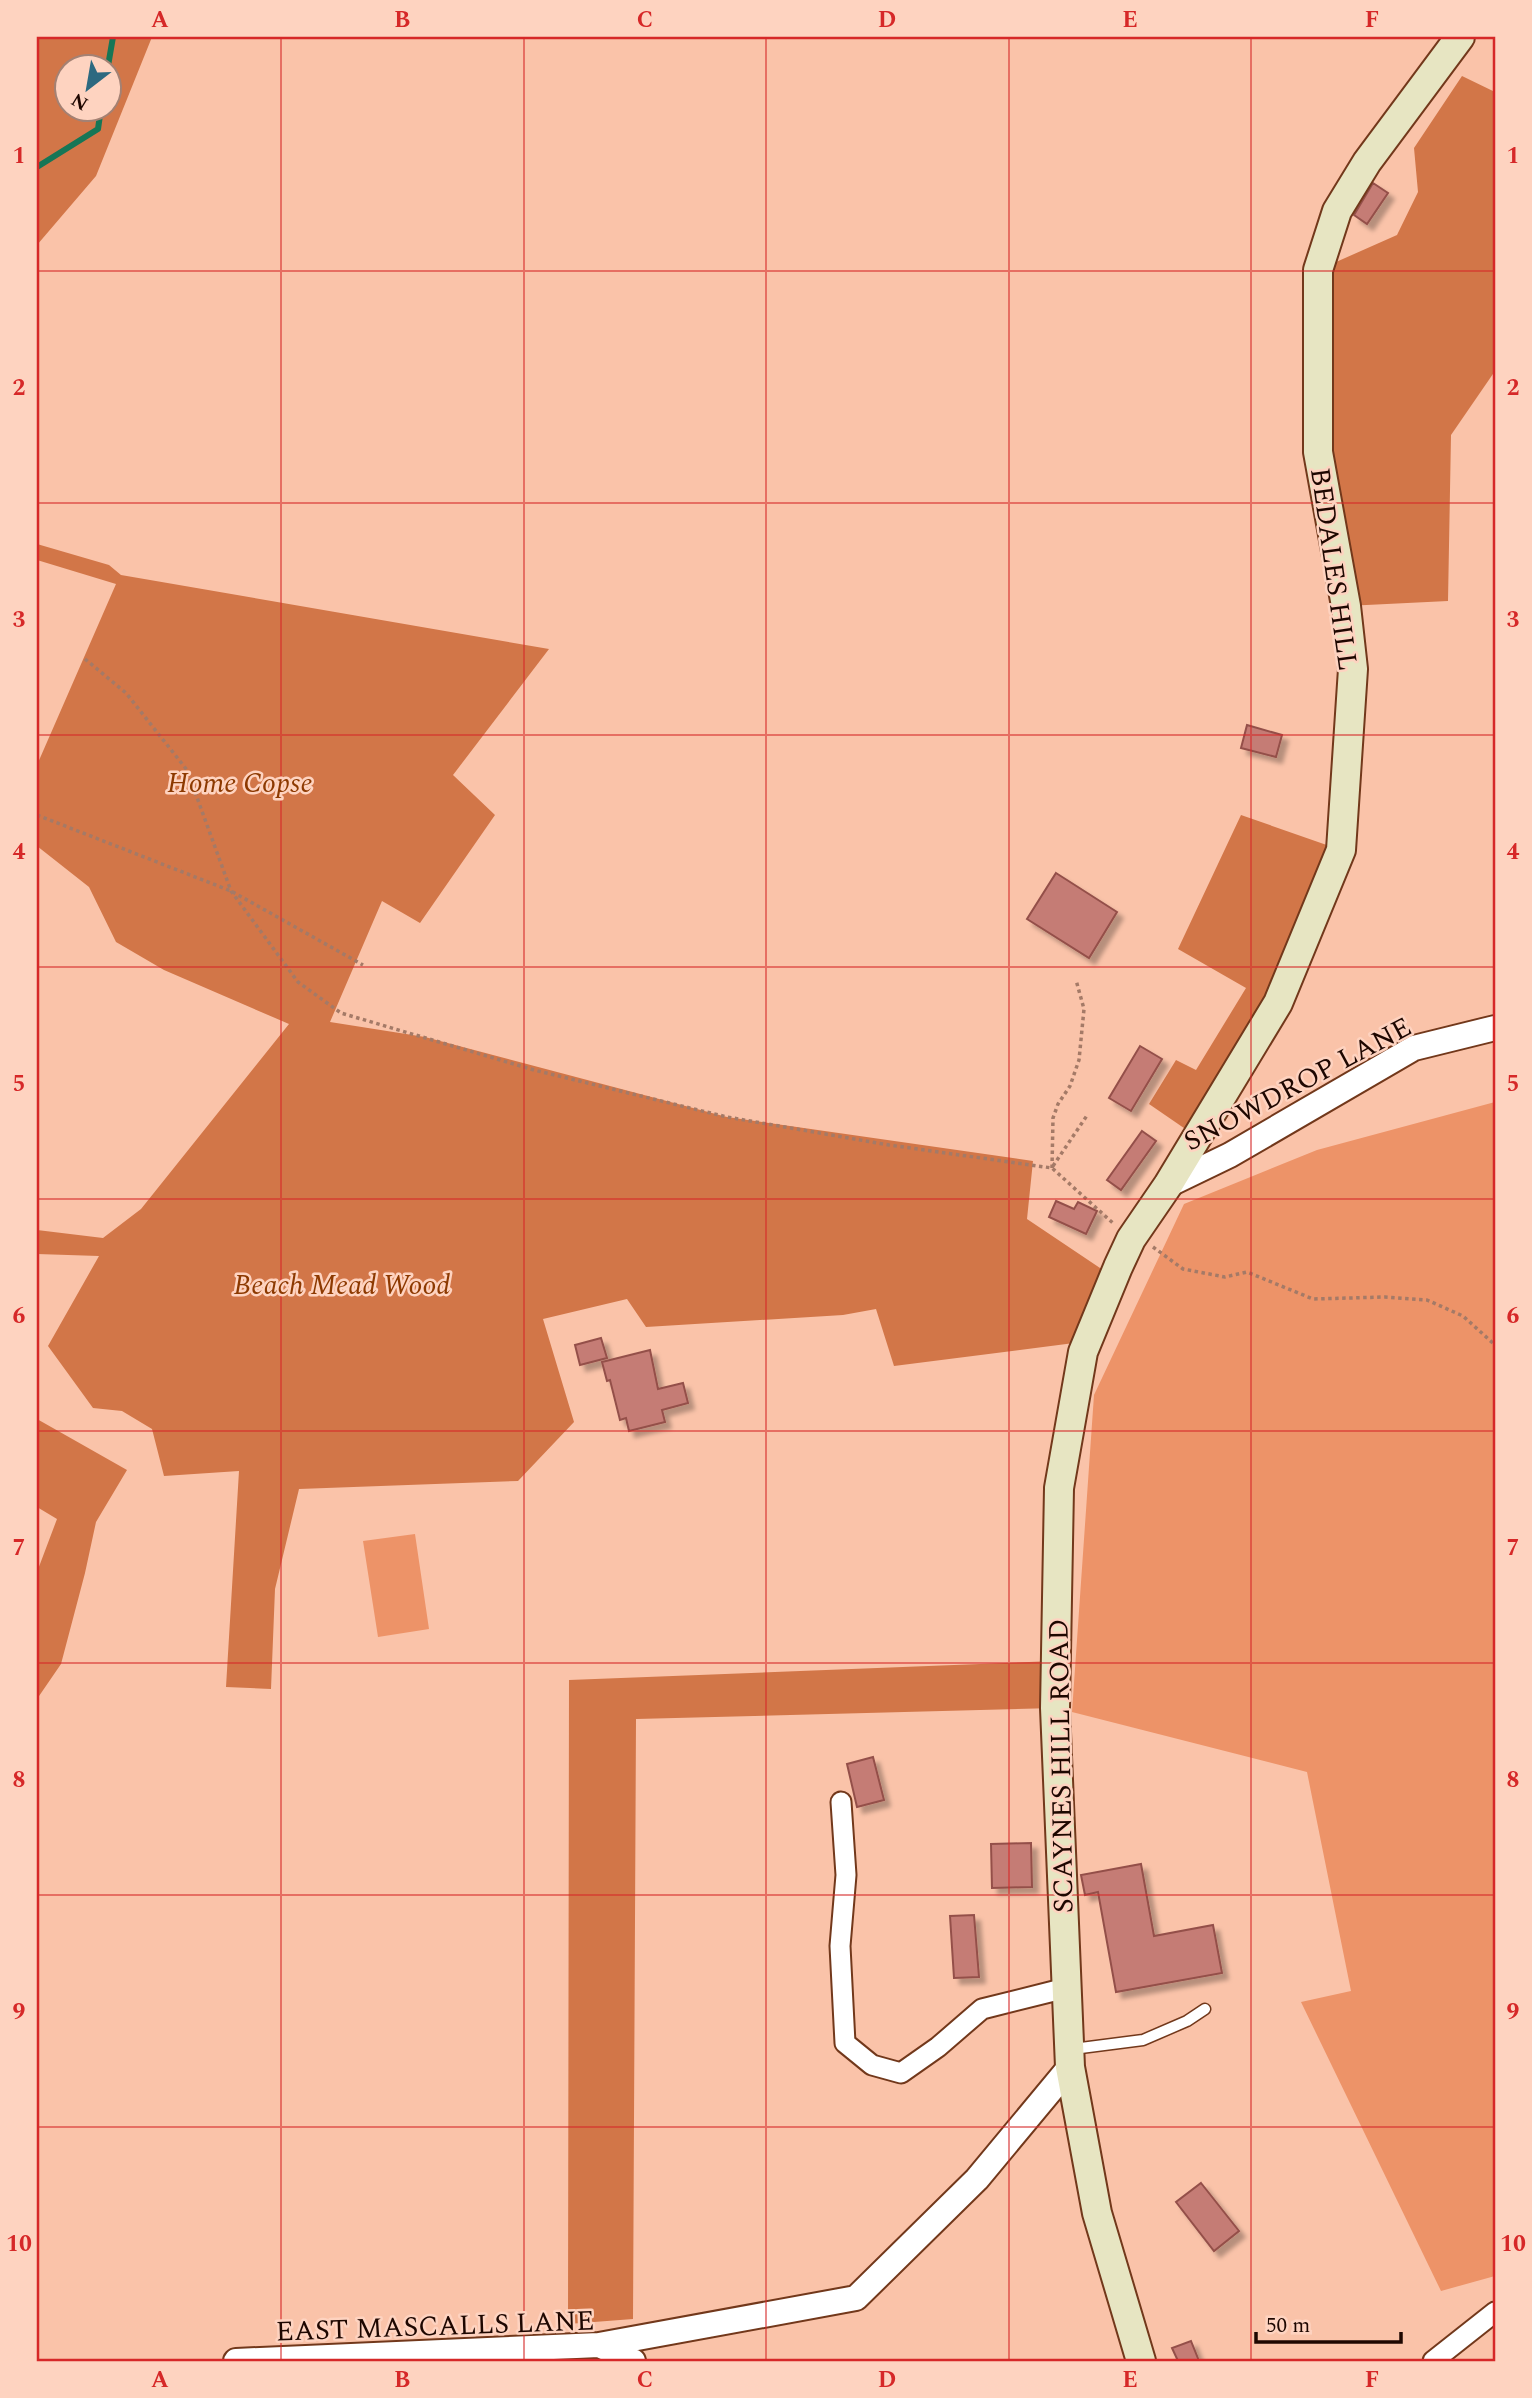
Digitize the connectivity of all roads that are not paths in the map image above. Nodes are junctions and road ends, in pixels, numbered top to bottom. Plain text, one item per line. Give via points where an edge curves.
1 (1460, 37) edge
2 (1495, 1028) edge
3 (1168, 1185) junction
4 (841, 1802) dead end
5 (1066, 1988) junction
6 (1205, 2010) dead end
7 (1069, 2058) junction
8 (1495, 2312) edge
9 (599, 2345) junction
10 (236, 2361) edge
11 (633, 2361) edge
12 (1141, 2361) edge
13 (1433, 2361) edge

1 - 3 main road, BEDALES HILL via 1336,211 1318,270 1318,452 1353,669 1341,850 1278,1003
2 - 3 street, SNOWDROP LANE via 1414,1048 1230,1155
3 - 5 main road, SCAYNES HILL ROAD via 1133,1237 1083,1352 1059,1488 1055,1696
4 - 5 street via 846,1875 840,1946 845,2043 872,2064 901,2073 982,2009
5 - 7 main road, SCAYNES HILL ROAD
6 - 7 lane via 1143,2040
7 - 9 street via 977,2179 856,2298
7 - 12 main road, SCAYNES HILL ROAD via 1097,2213
8 - 13 street
9 - 10 street, EAST MASCALLS LANE
9 - 11 street, EAST MASCALLS LANE

